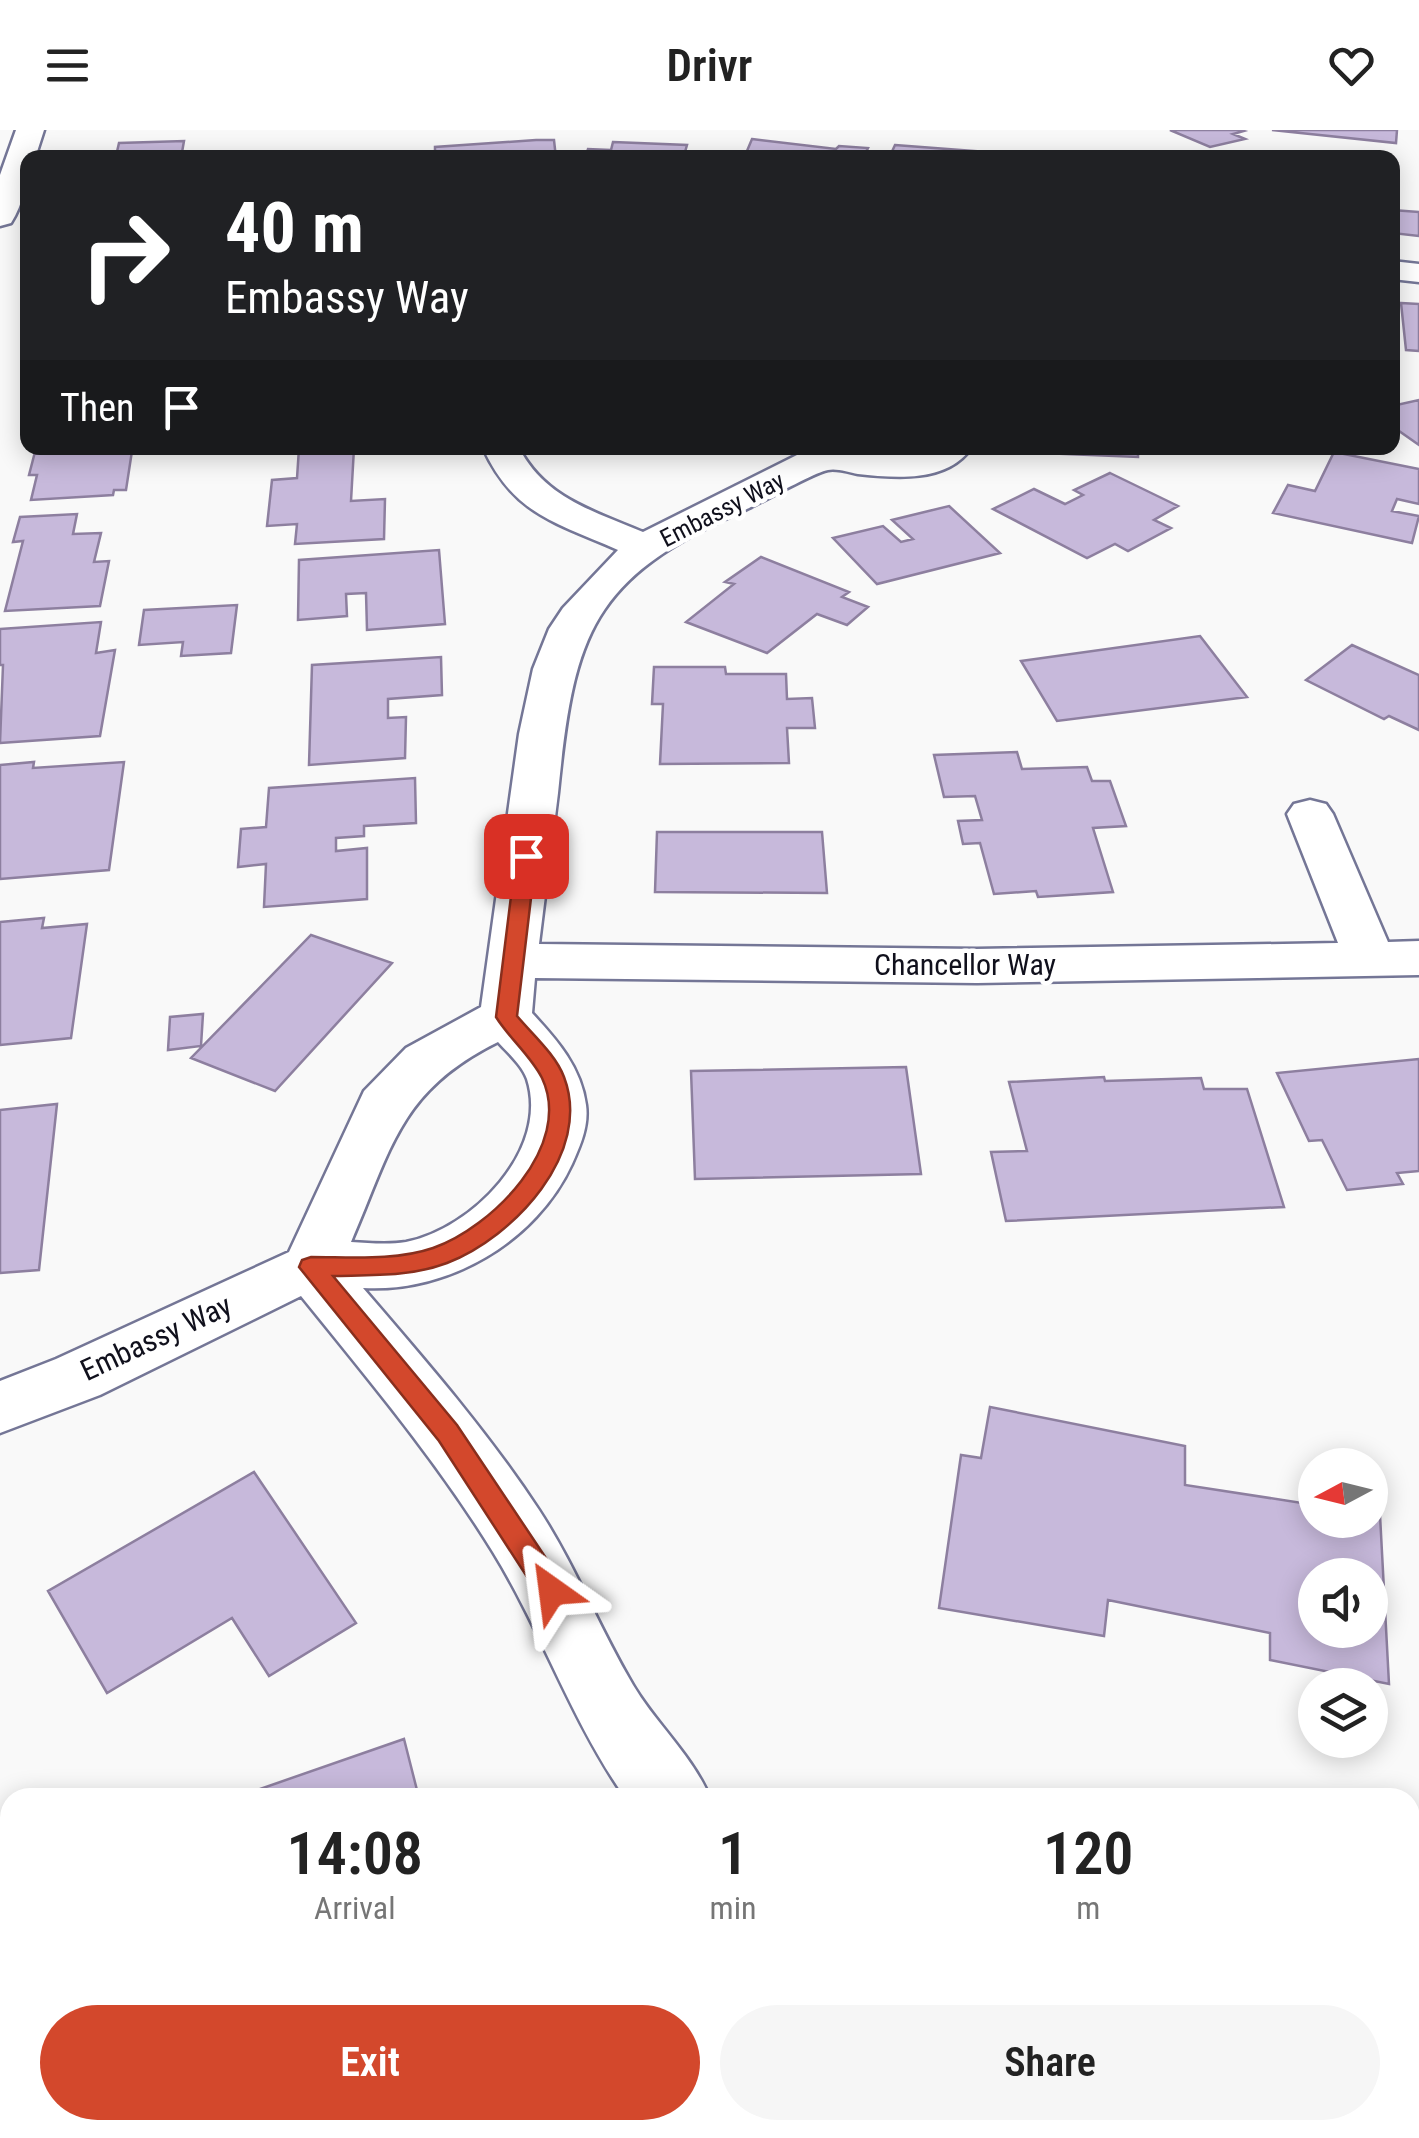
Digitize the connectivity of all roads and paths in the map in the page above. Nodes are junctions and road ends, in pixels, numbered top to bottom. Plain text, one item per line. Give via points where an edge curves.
1 (20, 159) edge
2 (0, 218) edge
3 (504, 455) edge
4 (824, 455) edge
5 (845, 455) edge
6 (945, 455) edge
7 (646, 548) junction
8 (1310, 814) dead end
9 (1395, 958) edge
10 (512, 961) junction
11 (506, 1017) junction
12 (311, 1267) junction
13 (0, 1408) edge
14 (662, 1788) edge

1 - 2 street
3 - 7 street via 515,477 544,504
4 - 7 street, Embassy Way
5 - 6 street, Embassy Way via 921,464
7 - 10 street, Embassy Way via 582,610 558,656
8 - 9 street
9 - 10 street, Chancellor Way via 995,966
10 - 11 street, Embassy Way
11 - 12 street via 440,1048 401,1082 376,1119
11 - 12 street, Embassy Way via 552,1076 560,1104 558,1132 527,1190 475,1238 441,1255 404,1265
12 - 13 street, Embassy Way
12 - 14 street via 448,1433 516,1532 552,1591 590,1676

